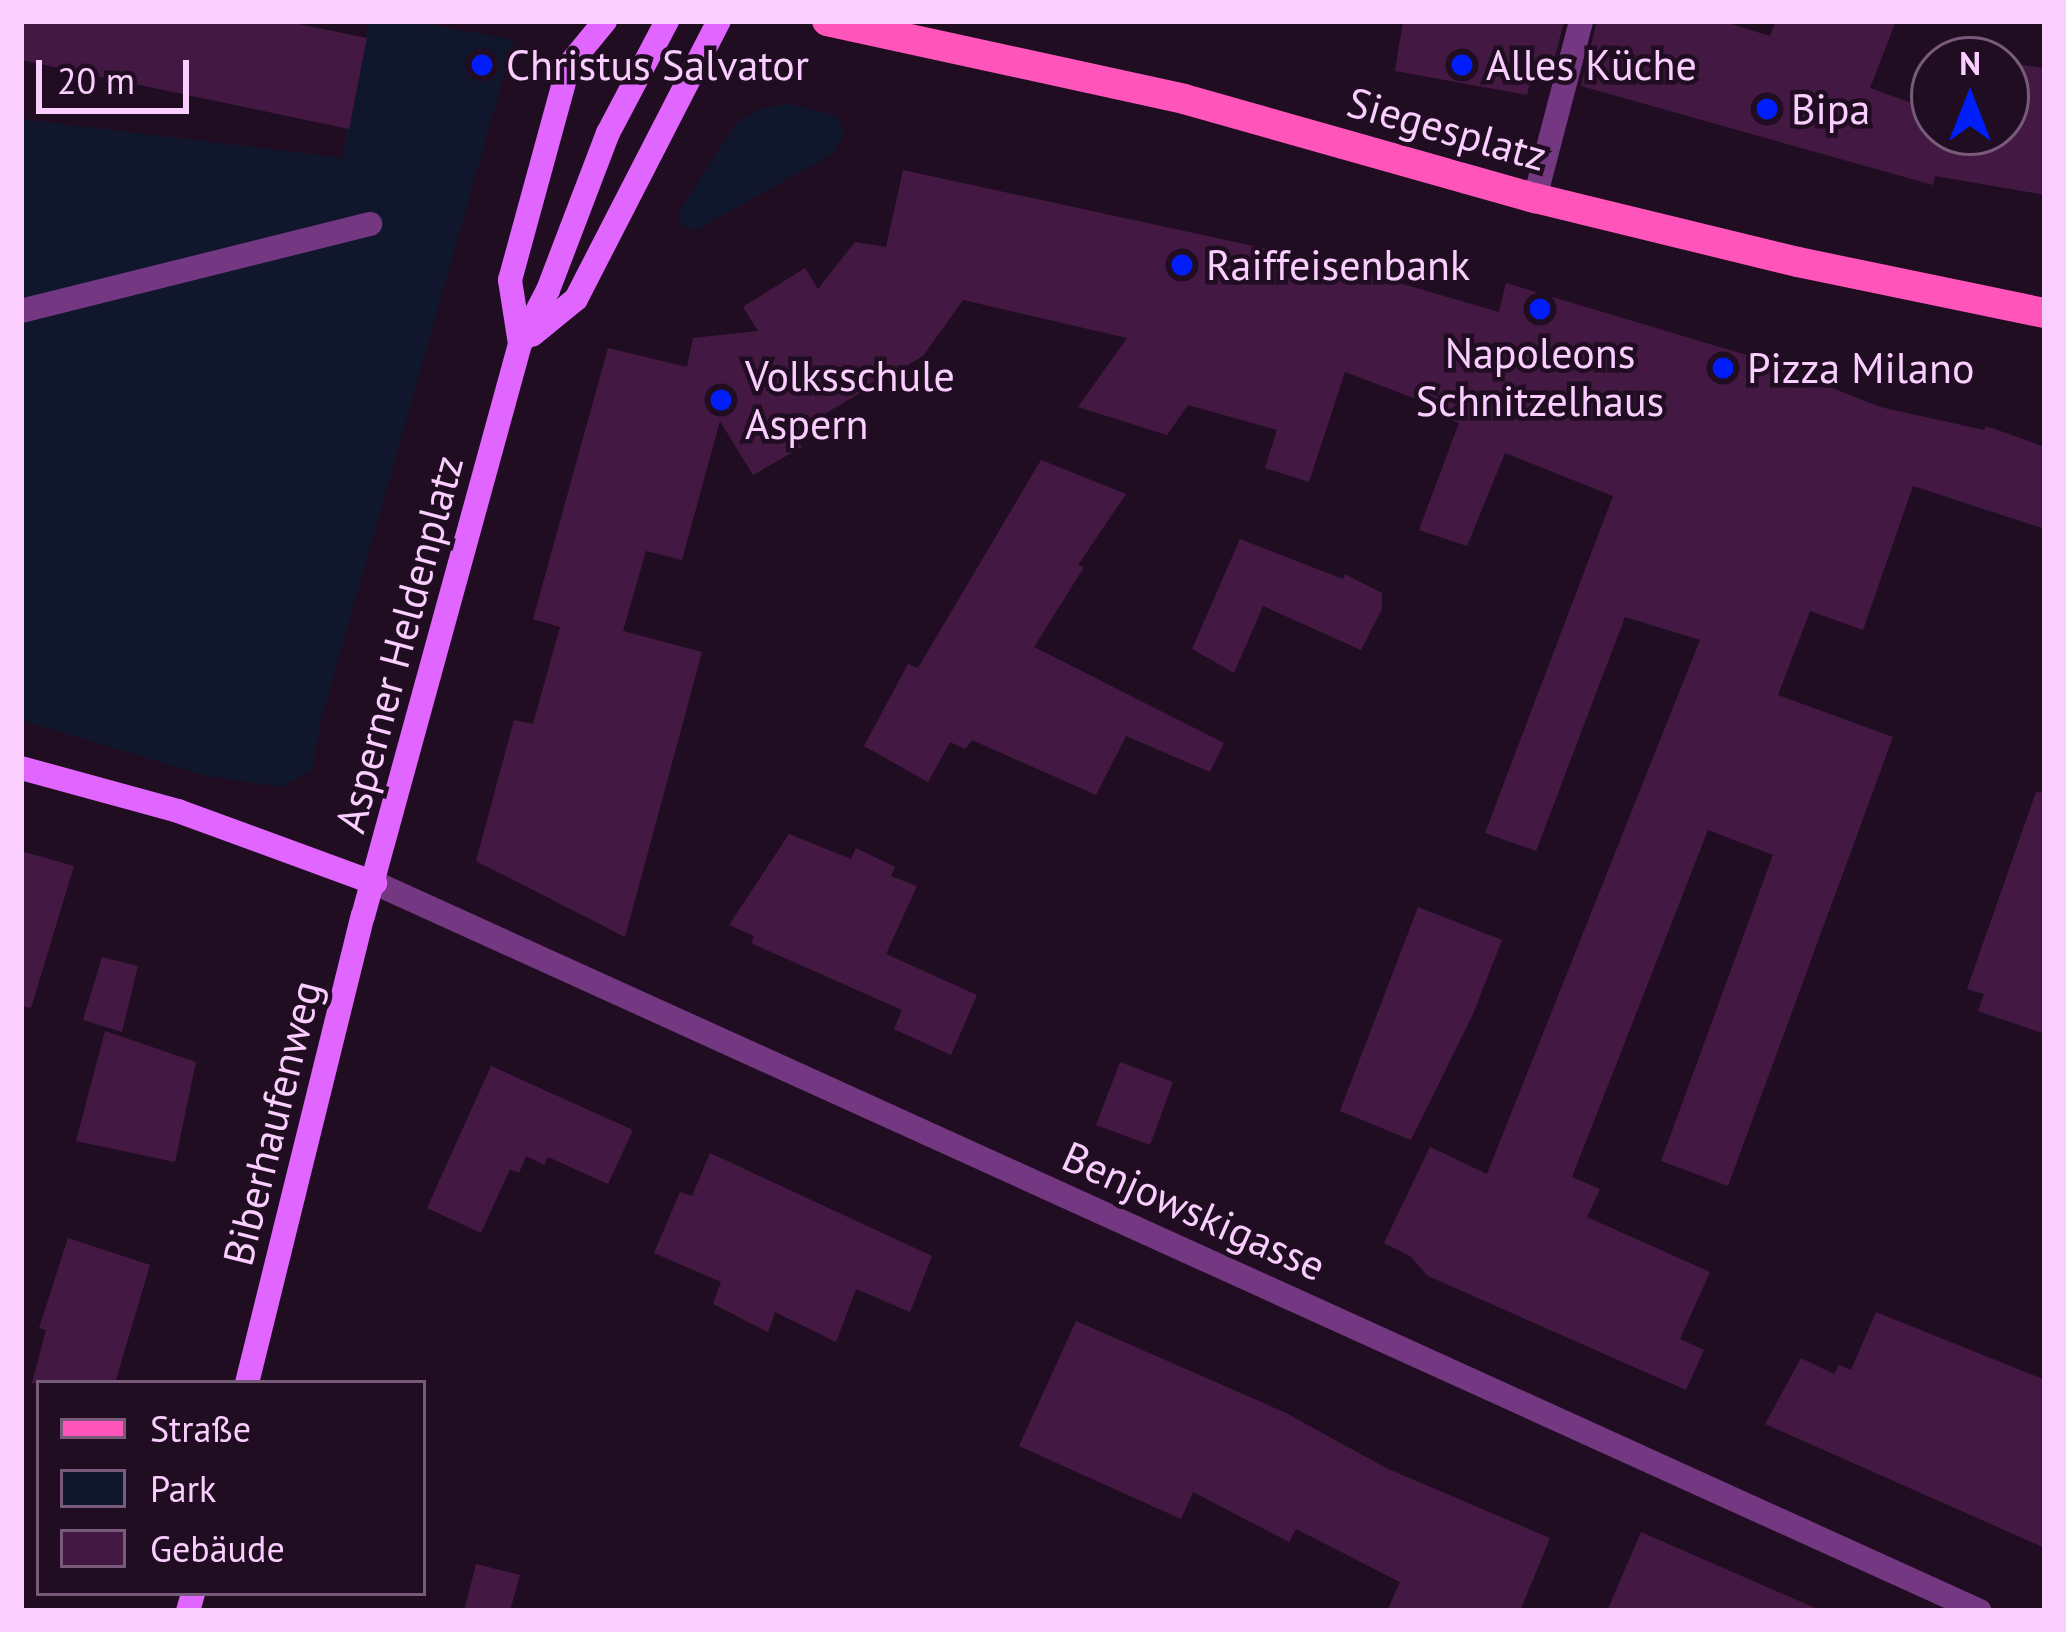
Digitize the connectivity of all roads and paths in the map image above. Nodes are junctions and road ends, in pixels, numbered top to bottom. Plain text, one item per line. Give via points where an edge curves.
1 (605, 21) edge
2 (668, 21) edge
3 (719, 21) edge
4 (827, 21) edge
5 (1581, 21) edge
6 (1535, 198) junction
7 (370, 224) dead end
8 (21, 310) edge
9 (2045, 313) edge
10 (520, 344) junction
11 (21, 767) edge
12 (375, 883) junction
13 (248, 1380) edge
14 (1980, 1611) edge

1 - 10 main road, Asperner Heldenplatz via 569,65 510,280
2 - 10 main road, Asperner Heldenplatz via 608,133
3 - 10 main road via 576,299
4 - 6 main road, Siegesplatz via 1184,99
5 - 6 street
6 - 9 main road, Siegesplatz
7 - 8 street
10 - 12 main road, Asperner Heldenplatz
11 - 12 main road, Asperner Heldenplatz via 178,811
12 - 13 main road, Biberhaufenweg
12 - 14 street, Benjowskigasse

